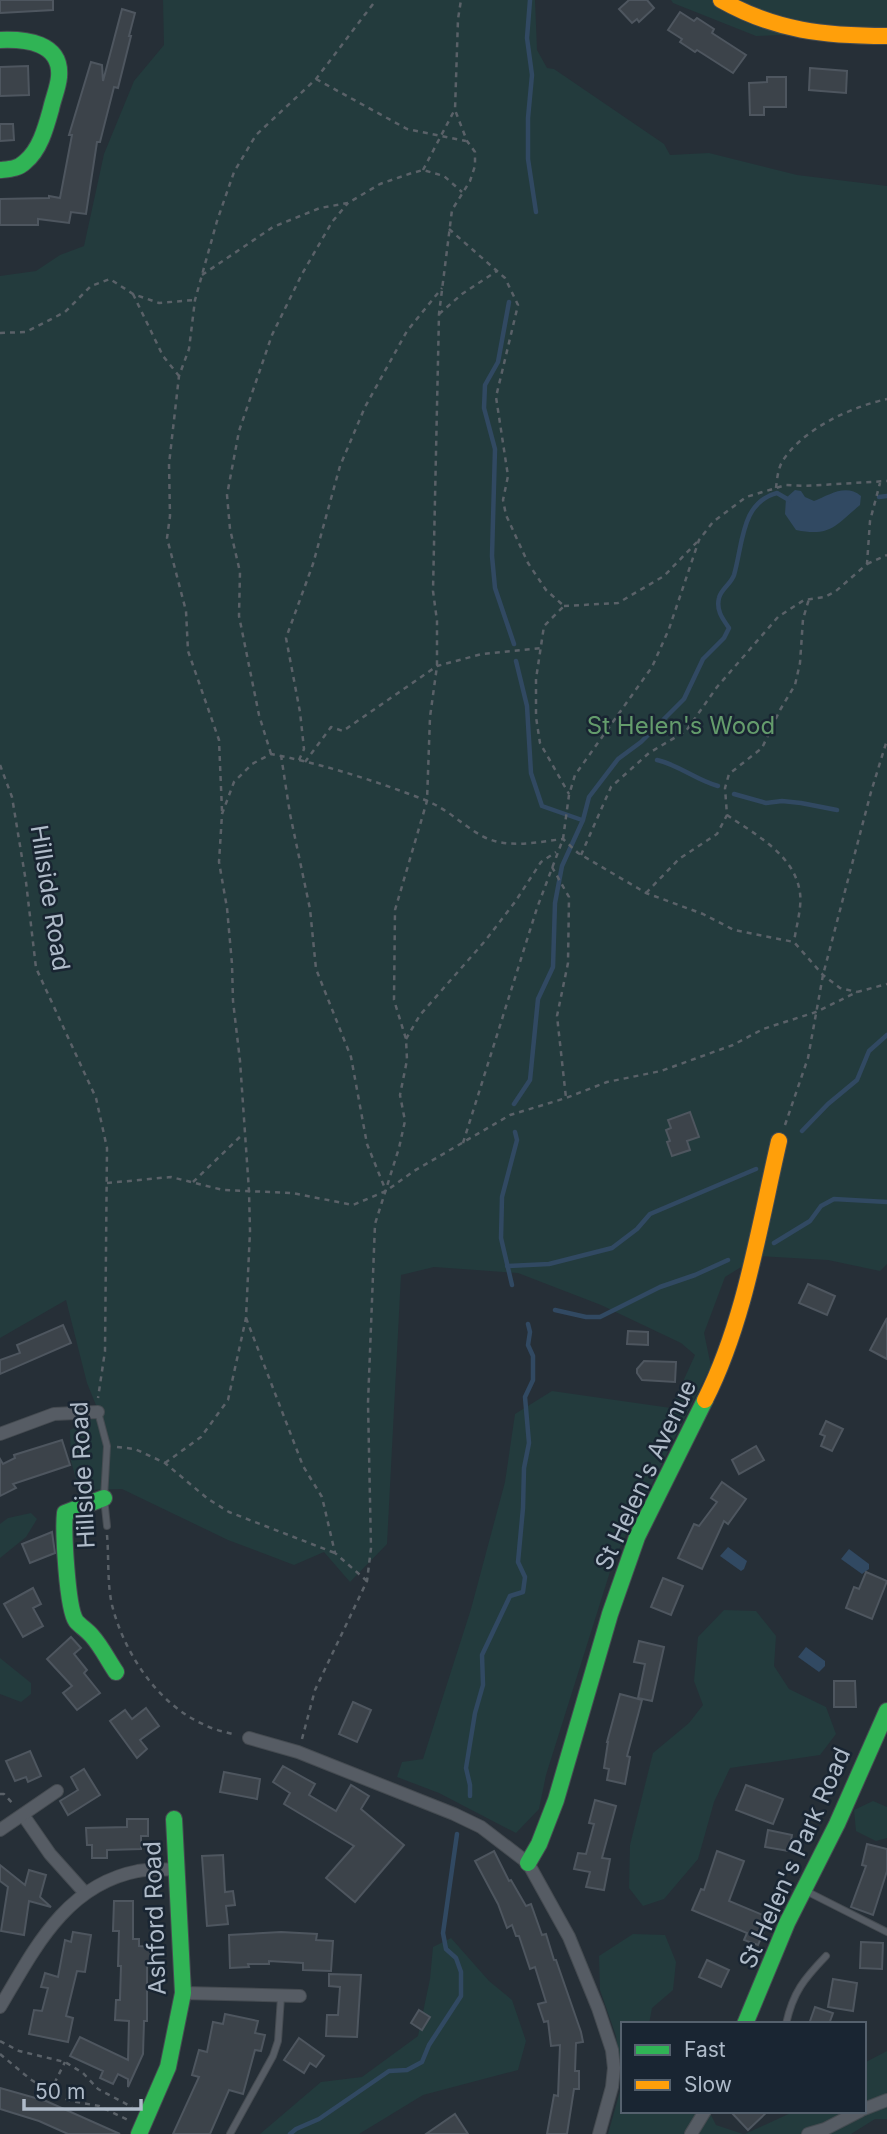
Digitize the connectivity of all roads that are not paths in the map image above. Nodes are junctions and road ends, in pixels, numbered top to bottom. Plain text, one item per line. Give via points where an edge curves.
1 (721, 0) edge
2 (887, 36) edge
3 (0, 40) edge
4 (0, 170) edge
5 (779, 1141) road end
6 (97, 1412) joint
7 (0, 1434) edge
8 (104, 1498) junction
9 (107, 1526) road end
10 (116, 1672) dead end
11 (887, 1710) edge
12 (249, 1738) road end
13 (57, 1791) dead end
14 (23, 1815) junction
15 (174, 1819) dead end
16 (1, 1830) edge
17 (528, 1863) junction
18 (176, 1869) junction
19 (804, 1890) junction
20 (85, 1893) junction
21 (887, 1932) edge
22 (826, 1956) dead end
23 (183, 1993) junction
24 (300, 1996) dead end
25 (281, 1997) junction
26 (0, 2007) edge
27 (746, 2022) edge
28 (787, 2022) edge
29 (887, 2100) edge
30 (866, 2108) edge
31 (704, 2113) edge
32 (856, 2113) edge
33 (144, 2125) edge
34 (230, 2134) edge
35 (599, 2134) edge
36 (691, 2134) edge
37 (808, 2134) edge

1 - 2 street via 784,29 829,36
3 - 4 street via 38,42 51,51 59,76 38,148 17,168
5 - 17 street, St Helen's Avenue via 741,1301 714,1382 638,1537 610,1614 556,1800
6 - 7 street via 54,1414
6 - 8 lane, Hillside Road via 107,1446
8 - 9 lane, Hillside Road
8 - 10 street via 65,1513 63,1527 68,1599 75,1620 93,1637
11 - 19 street, St Helen's Park Road
12 - 17 street via 298,1752 481,1827
13 - 14 street
14 - 16 street
14 - 20 street
15 - 18 street, Ashford Road
17 - 35 street via 569,1937 612,2050 612,2087
18 - 20 street via 112,1878
18 - 23 street, Ashford Road
19 - 21 lane
19 - 27 street, St Helen's Park Road
20 - 26 street via 55,1920
22 - 28 lane via 795,1992
23 - 25 street
23 - 33 street, Ashford Road via 168,2067
24 - 25 street
25 - 34 lane via 273,2056
29 - 30 street
31 - 36 street
32 - 37 street

